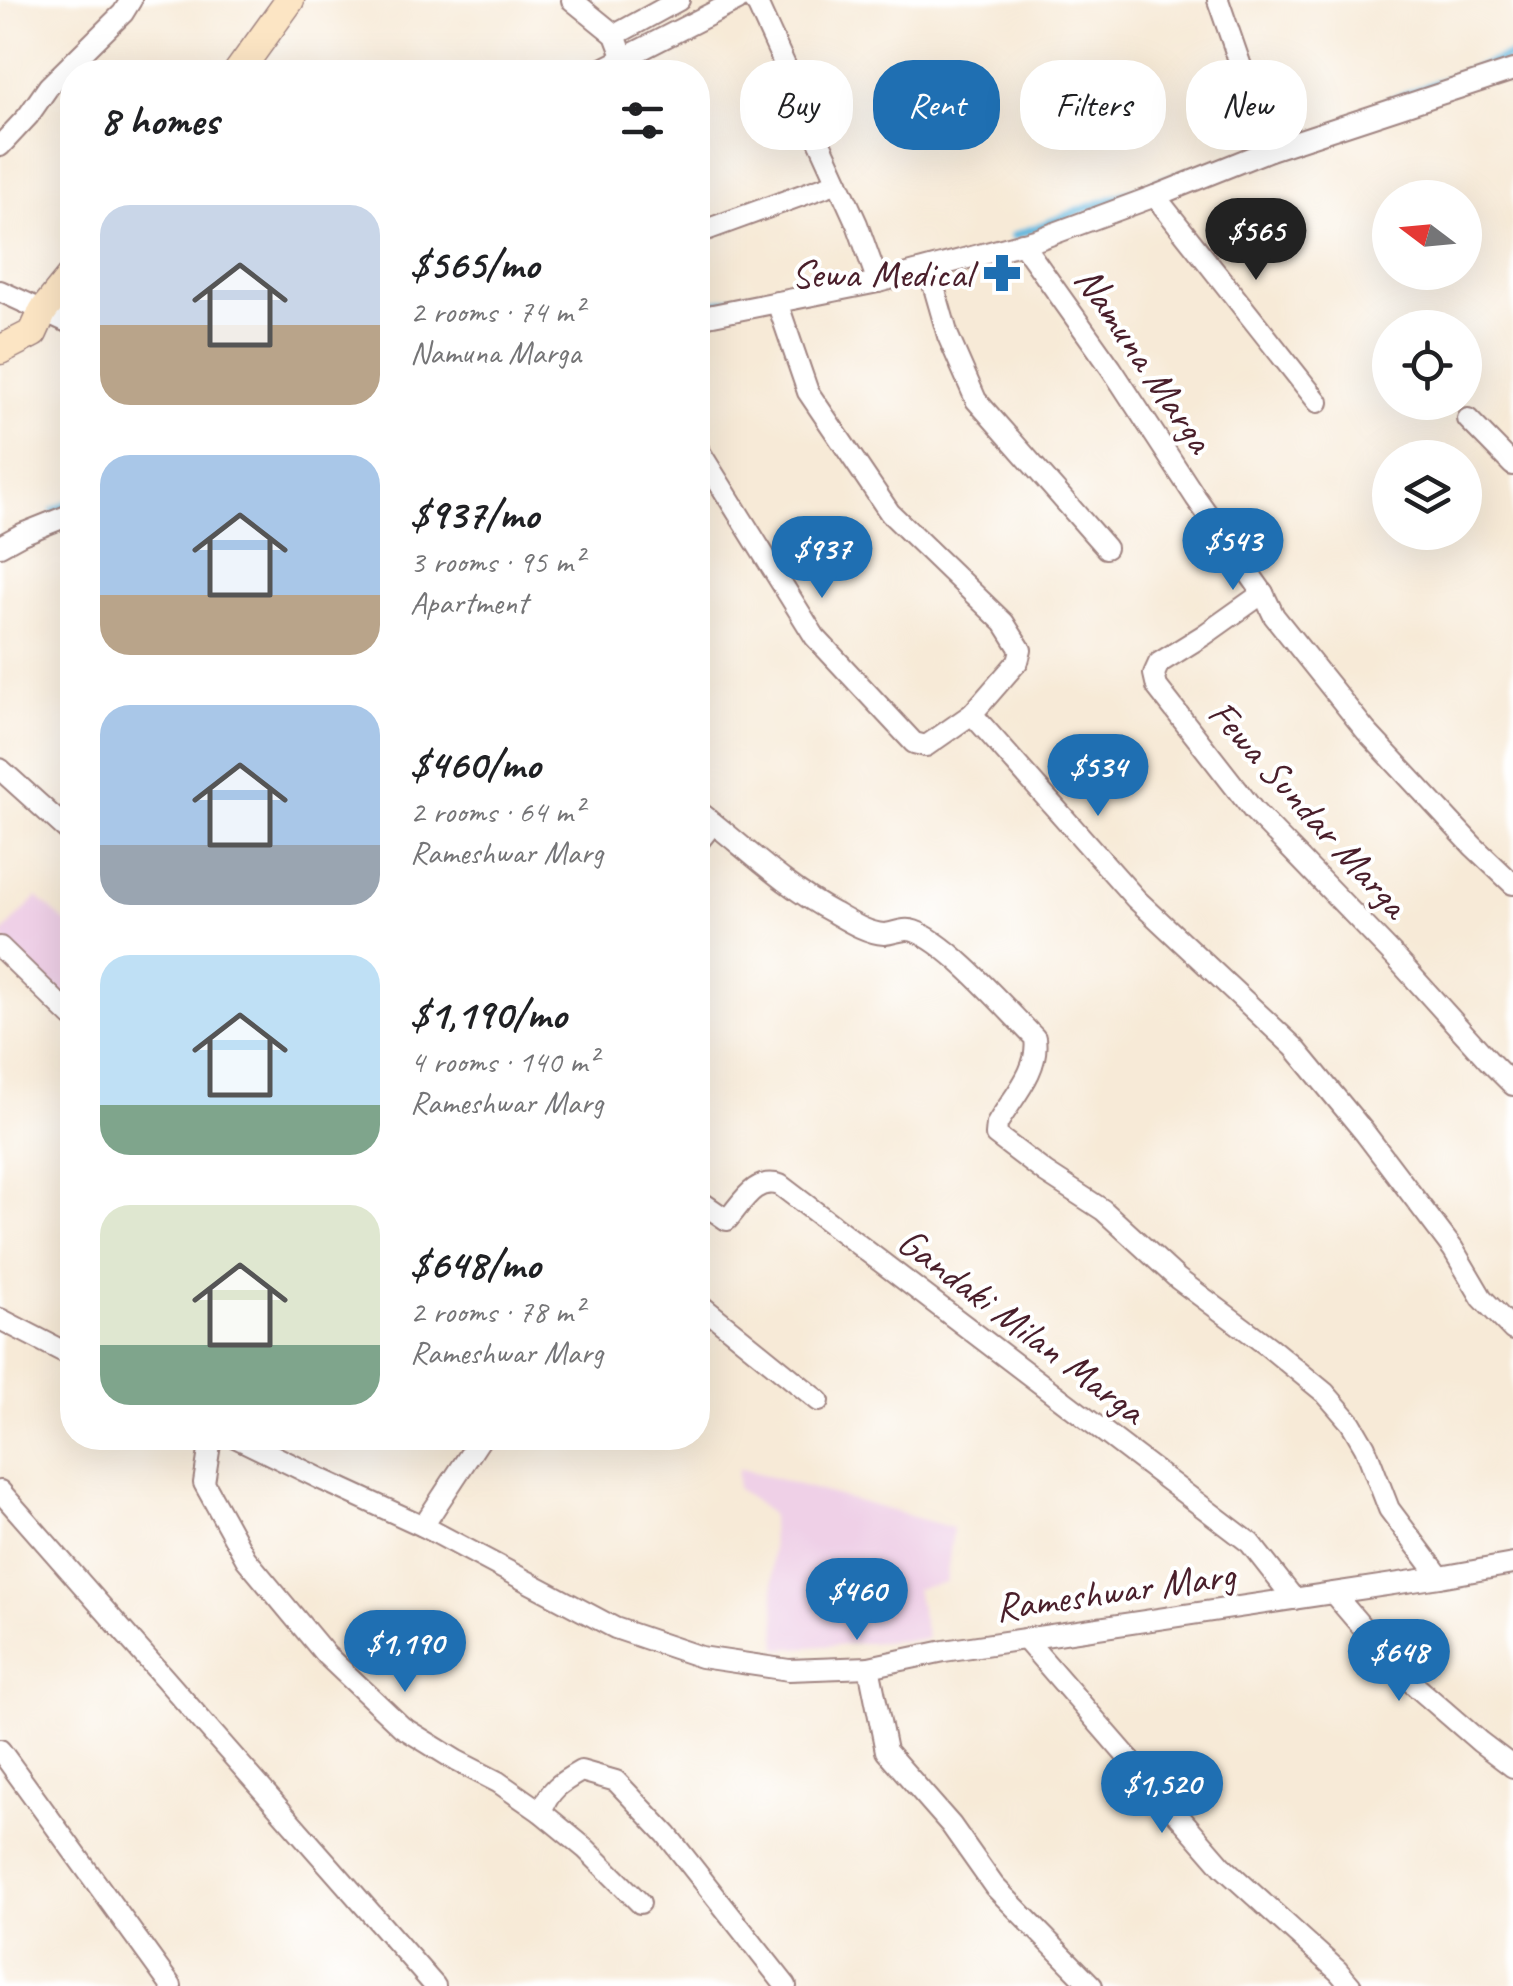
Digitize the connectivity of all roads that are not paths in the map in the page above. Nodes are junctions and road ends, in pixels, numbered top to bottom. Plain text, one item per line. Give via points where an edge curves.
1 (131, 0) edge
2 (290, 0) edge
3 (572, 0) edge
4 (678, 0) edge
5 (738, 0) edge
6 (754, 0) edge
7 (1218, 0) edge
8 (622, 54) edge
9 (75, 60) edge
10 (247, 60) edge
11 (1238, 60) edge
12 (1513, 70) edge
13 (60, 75) edge
14 (1307, 136) edge
15 (0, 146) edge
16 (1264, 150) edge
17 (838, 182) junction
18 (1155, 196) junction
19 (710, 229) edge
20 (1022, 243) junction
21 (929, 270) junction
22 (878, 282) junction
23 (0, 291) edge
24 (60, 291) edge
25 (777, 302) junction
26 (44, 311) junction
27 (710, 316) edge
28 (60, 318) edge
29 (0, 350) edge
30 (1318, 402) dead end
31 (1469, 420) edge
32 (1513, 465) edge
33 (710, 468) edge
34 (60, 519) edge
35 (0, 546) edge
36 (1106, 548) dead end
37 (1263, 593) junction
38 (972, 714) junction
39 (0, 769) edge
40 (710, 821) edge
41 (60, 823) edge
42 (1513, 884) edge
43 (0, 946) edge
44 (60, 1004) edge
45 (1513, 1085) edge
46 (710, 1208) edge
47 (710, 1313) edge
48 (0, 1320) edge
49 (1513, 1330) edge
50 (60, 1350) edge
51 (819, 1401) dead end
52 (209, 1450) edge
53 (262, 1450) edge
54 (473, 1450) edge
55 (0, 1491) edge
56 (423, 1526) junction
57 (1513, 1564) edge
58 (1440, 1577) junction
59 (1333, 1592) junction
60 (1294, 1599) junction
61 (1026, 1640) junction
62 (869, 1667) junction
63 (0, 1750) edge
64 (1513, 1767) edge
65 (541, 1812) junction
66 (640, 1903) dead end
67 (171, 1986) edge
68 (435, 1986) edge
69 (786, 1986) edge
70 (1092, 1986) edge
71 (1350, 1986) edge

1 - 9 street
2 - 10 street
3 - 8 street
4 - 8 street
5 - 8 street
6 - 17 street
7 - 11 street
12 - 14 street
13 - 15 street
16 - 18 street
17 - 19 street
17 - 22 street
18 - 20 street
18 - 30 street
20 - 21 street
20 - 37 street, Namuna Marga
21 - 22 street
21 - 36 street via 976,400
22 - 25 street
23 - 26 street
24 - 26 street
25 - 27 street
25 - 38 street via 808,392 890,513 1004,623 1021,650
26 - 28 street
26 - 29 street via 33,333
31 - 32 street
33 - 38 street via 815,637 914,743 926,746
34 - 35 street
37 - 42 street, Namuna Marga via 1274,616 1366,730
37 - 45 street, Fewa Sundar Marga via 1159,663 1157,687 1254,810
38 - 49 street via 1136,899 1294,1047
39 - 41 street
40 - 58 street via 831,912 884,934 914,931 943,947 1035,1038 1032,1068 996,1134 1103,1210 1178,1280 1325,1393 1365,1447 1389,1509
43 - 44 street
46 - 60 street, Gandaki Milan Marga via 727,1220 758,1184 780,1185 1250,1543
47 - 51 street
48 - 50 street
52 - 65 street via 204,1482 246,1559 326,1654 402,1727
53 - 56 street, Rameshwar Marg
54 - 56 street
55 - 68 street
56 - 62 street, Rameshwar Marg via 616,1628 701,1657 790,1670
57 - 58 street, Rameshwar Marg
58 - 59 street, Rameshwar Marg
59 - 60 street, Rameshwar Marg
59 - 64 street via 1404,1676
60 - 61 street, Rameshwar Marg
61 - 62 street, Rameshwar Marg
61 - 71 street via 1223,1868
62 - 70 street via 886,1751 994,1886
63 - 67 street
65 - 66 street
65 - 69 street via 558,1784 581,1771 616,1781

